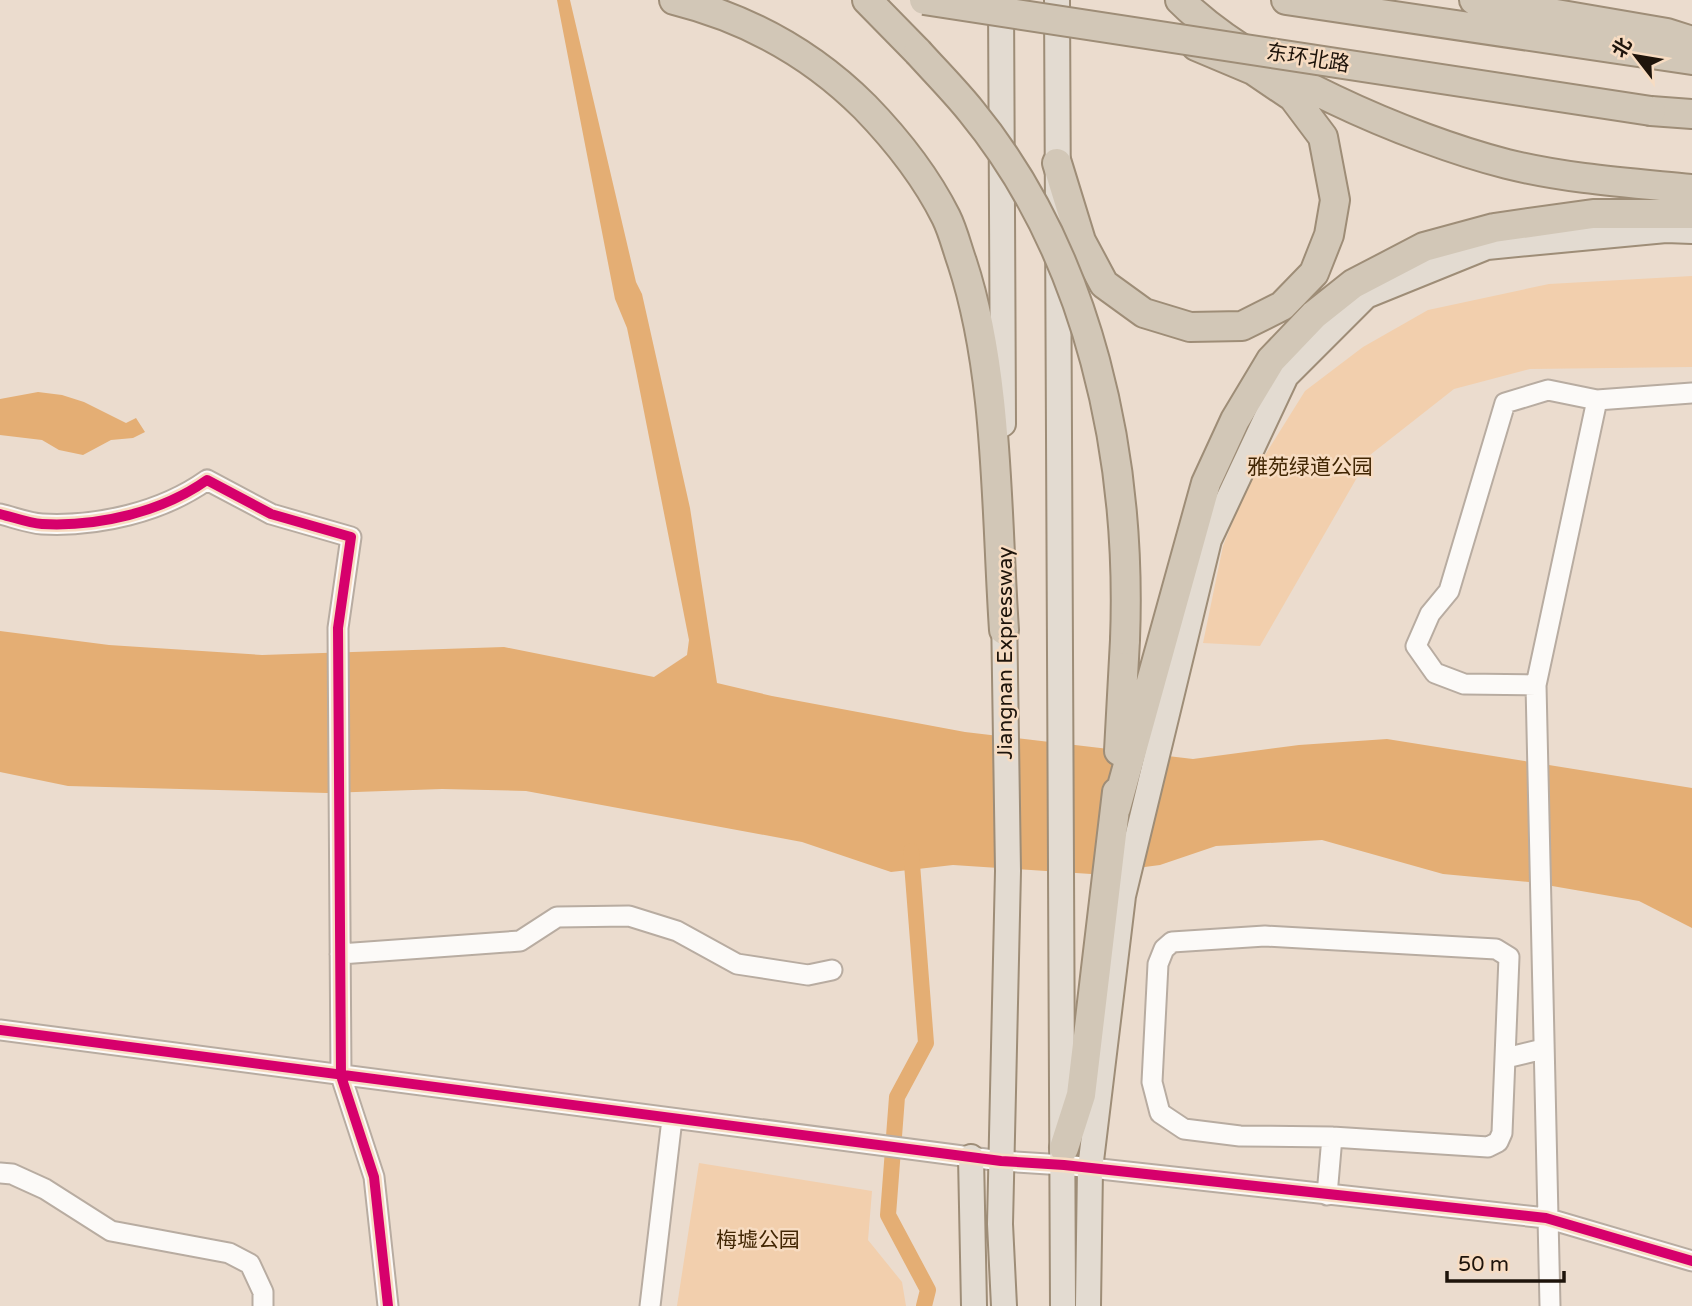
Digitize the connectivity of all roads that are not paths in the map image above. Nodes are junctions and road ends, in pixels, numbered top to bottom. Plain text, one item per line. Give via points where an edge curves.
1 (674, 0) edge
2 (867, 0) edge
3 (924, 0) edge
4 (1001, 0) edge
5 (1057, 0) edge
6 (1180, 0) edge
7 (1286, 0) edge
8 (1474, 0) edge
9 (1177, 38) junction
10 (1671, 43) edge
11 (1692, 60) edge
12 (1692, 114) edge
13 (1057, 163) junction
14 (1692, 189) edge
15 (1692, 214) edge
16 (1692, 231) edge
17 (1692, 393) edge
18 (1597, 400) junction
19 (0, 514) edge
20 (1004, 630) junction
21 (1536, 685) junction
22 (1128, 735) junction
23 (340, 954) junction
24 (832, 970) dead end
25 (0, 1030) edge
26 (1543, 1049) junction
27 (1506, 1058) junction
28 (341, 1076) junction
29 (672, 1119) junction
30 (1332, 1137) junction
31 (1064, 1156) junction
32 (971, 1157) junction
33 (1001, 1161) junction
34 (1090, 1169) junction
35 (0, 1173) edge
36 (1327, 1195) junction
37 (1546, 1218) junction
38 (1692, 1261) edge
39 (263, 1306) edge
40 (388, 1306) edge
41 (650, 1306) edge
42 (974, 1306) edge
43 (1004, 1306) edge
44 (1063, 1306) edge
45 (1088, 1306) edge
46 (1550, 1306) edge

1 - 20 highway via 775,37 844,86 902,146 947,219 971,291 988,384
2 - 22 highway, bridge via 973,113 1016,177 1071,284 1102,386 1118,461 1126,552
3 - 9 highway, 东环北路, bridge
4 - 20 main road, Jiangnan Expressway
5 - 13 main road
6 - 14 highway via 1198,19 1272,66 1345,104 1427,138 1507,164
7 - 10 highway
8 - 10 highway
9 - 12 highway, 东环北路, bridge
9 - 13 highway, bridge via 1253,70 1293,97 1322,137 1335,200 1329,235 1314,273 1282,306 1242,326 1190,327 1144,313 1104,284 1081,241
10 - 11 highway
13 - 31 main road
15 - 22 highway via 1593,214 1494,228 1424,247 1353,284 1314,315 1271,360 1206,483
16 - 34 main road via 1488,247 1366,296 1286,376 1206,554 1123,896
17 - 18 street
18 - 21 street
18 - 21 street via 1548,390 1505,403 1449,591 1430,614 1416,646 1435,673 1464,684
19 - 23 street via 41,524 122,517 181,498 207,480 271,514 351,537 338,628
20 - 33 main road, Jiangnan Expressway via 1008,871
21 - 26 street
22 - 31 highway via 1081,1095
23 - 24 street via 520,941 557,917 629,916 677,932 737,964 808,975
23 - 28 street
25 - 28 street
26 - 27 street
26 - 37 street
27 - 30 street via 1498,1143 1488,1147
27 - 30 street via 1510,977 1508,957 1496,949 1265,936 1172,942 1158,964 1152,1082 1160,1113 1184,1129 1240,1136
28 - 29 street
28 - 40 street via 374,1177
29 - 32 street
29 - 41 street
30 - 36 street
31 - 33 street
31 - 34 street
31 - 44 main road
32 - 33 street
32 - 42 main road
33 - 43 main road, Jiangnan Expressway
34 - 36 street
34 - 45 main road
35 - 39 street via 45,1189 111,1231 229,1252 250,1264 263,1292
36 - 37 street
37 - 38 street
37 - 46 street

